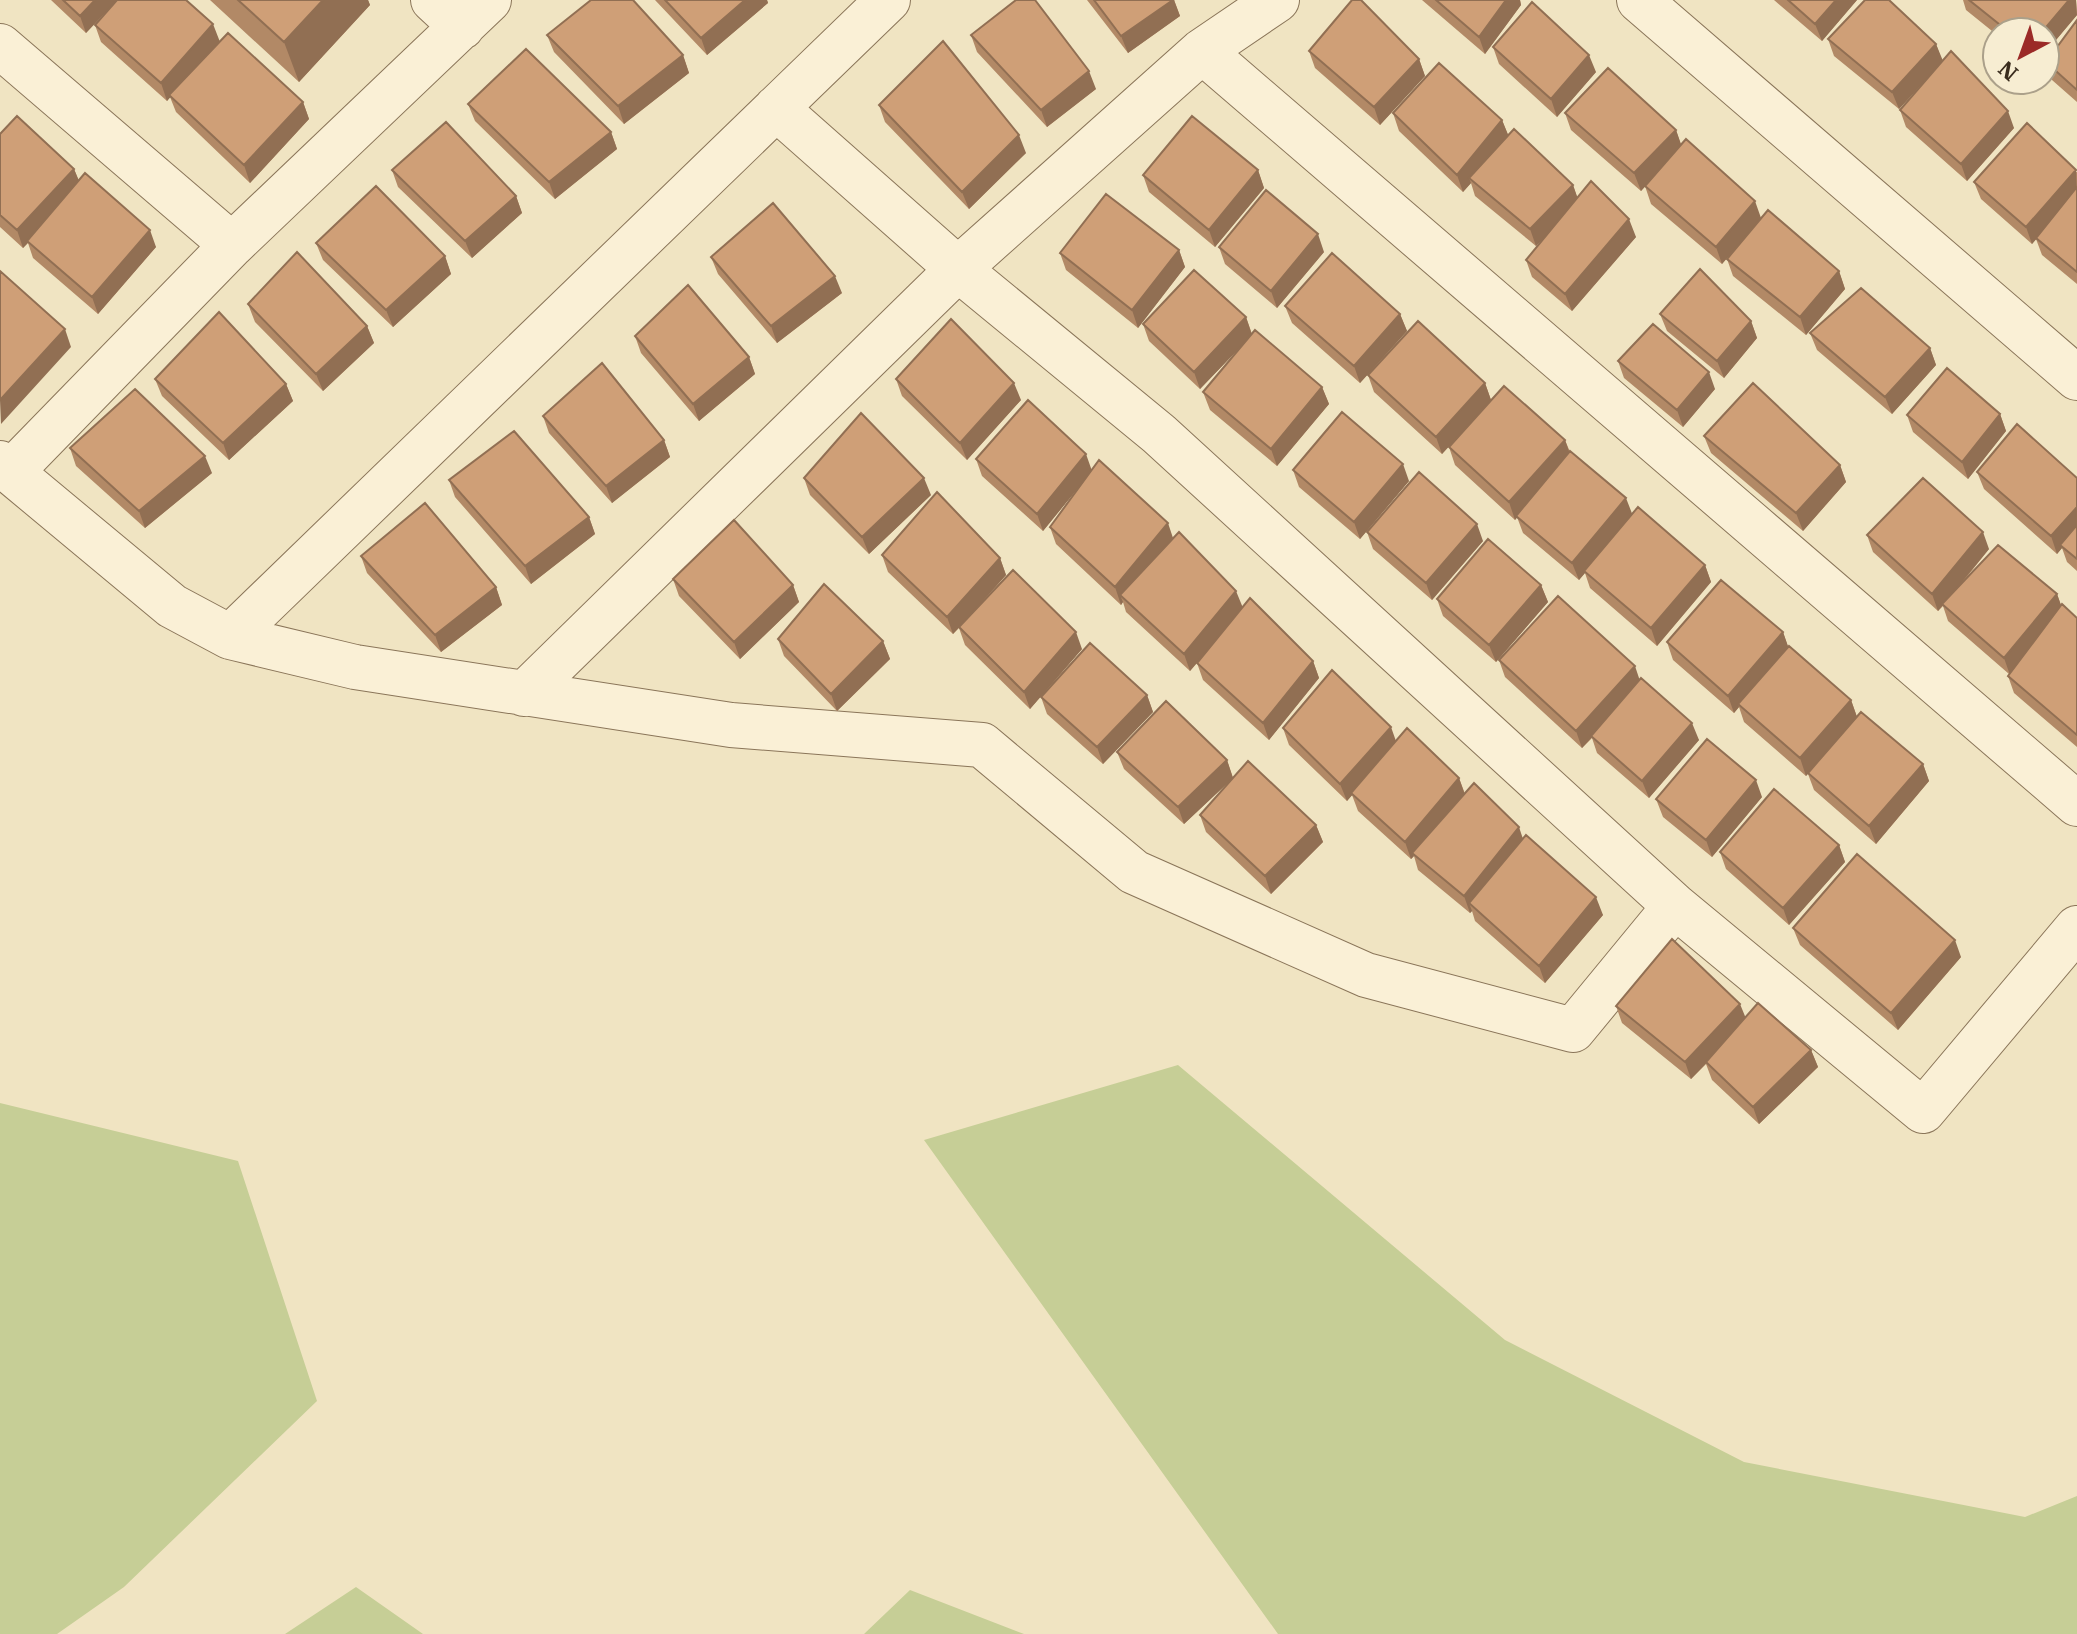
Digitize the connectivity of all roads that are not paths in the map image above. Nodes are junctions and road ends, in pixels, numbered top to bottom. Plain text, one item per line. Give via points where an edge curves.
1 (888, 0) edge
2 (1277, 0) edge
3 (1639, 0) edge
4 (461, 9) edge
5 (0, 46) edge
6 (1202, 51) junction
7 (776, 108) junction
8 (232, 245) junction
9 (958, 269) junction
10 (2077, 378) edge
11 (5, 467) edge
12 (230, 637) junction
13 (524, 694) junction
14 (2077, 804) edge
15 (1675, 906) junction
16 (2077, 928) edge

1 - 7 street
2 - 6 street
3 - 10 street
4 - 8 street
5 - 8 street
6 - 9 street
6 - 14 street
7 - 9 street
7 - 12 street
8 - 11 street
9 - 13 street
9 - 15 street via 1159,434
11 - 12 street via 172,606
12 - 13 street via 355,667
13 - 15 street via 731,725 982,745 1134,872 1366,975 1573,1030
15 - 16 street via 1923,1111

